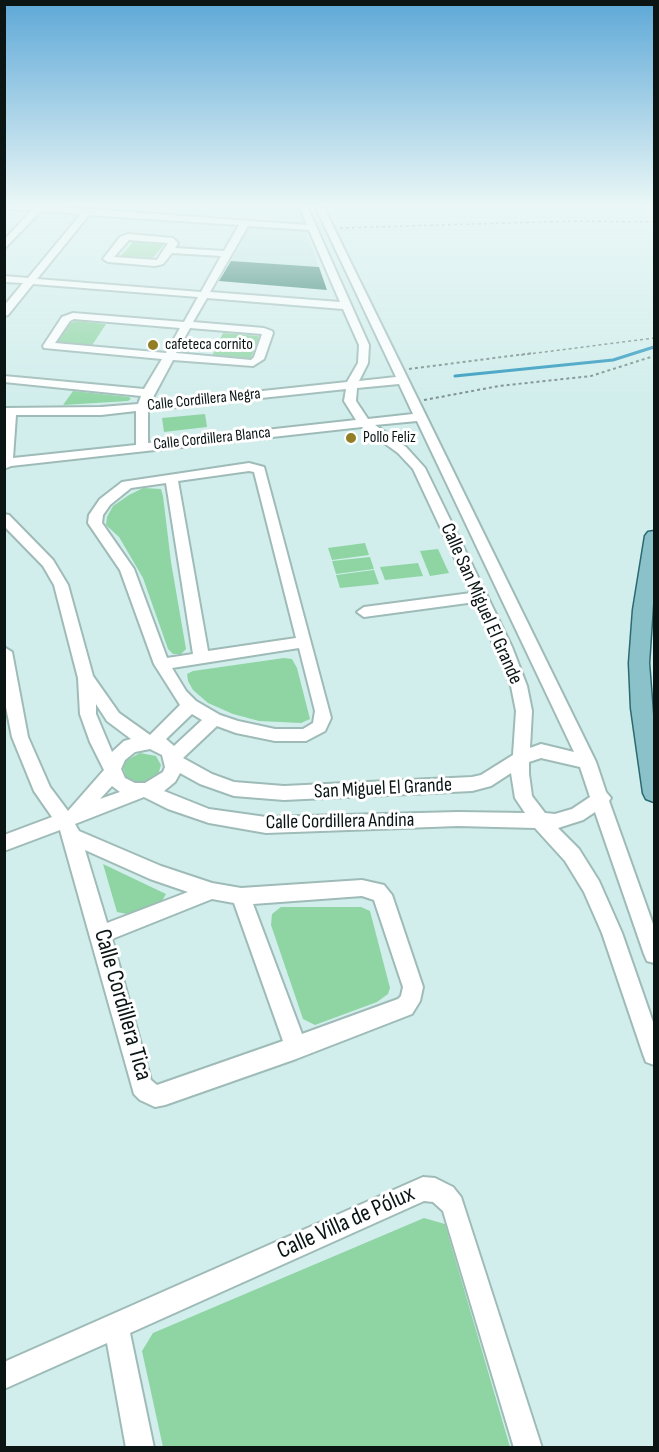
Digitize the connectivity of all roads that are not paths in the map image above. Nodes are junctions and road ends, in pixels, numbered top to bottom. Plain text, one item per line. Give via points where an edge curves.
1 (37, 274) edge
2 (215, 274) edge
3 (332, 274) edge
4 (352, 274) edge
5 (4, 279) edge
6 (31, 281) junction
7 (203, 294) junction
8 (346, 306) junction
9 (4, 313) edge
10 (185, 324) junction
11 (168, 357) junction
12 (400, 375) junction
13 (4, 379) edge
14 (352, 384) junction
15 (148, 393) junction
16 (142, 407) junction
17 (7, 412) edge
18 (420, 417) junction
19 (364, 423) junction
20 (142, 446) junction
21 (5, 463) edge
22 (171, 477) junction
23 (4, 518) edge
24 (654, 536) edge
25 (479, 597) junction
26 (364, 612) dead end
27 (303, 642) junction
28 (4, 652) edge
29 (201, 657) junction
30 (162, 664) junction
31 (86, 678) junction
32 (190, 705) junction
33 (214, 719) junction
34 (12, 739) edge
35 (150, 742) junction
36 (522, 758) junction
37 (173, 759) junction
38 (587, 762) junction
39 (113, 770) junction
40 (144, 790) junction
41 (654, 793) edge
42 (602, 798) junction
43 (541, 822) junction
44 (71, 824) junction
45 (4, 843) edge
46 (213, 891) junction
47 (241, 896) junction
48 (101, 934) junction
49 (654, 954) edge
50 (296, 1048) junction
51 (654, 1054) edge
52 (116, 1325) junction
53 (4, 1376) edge
54 (140, 1448) edge
55 (528, 1448) edge

1 - 6 street
2 - 7 street
3 - 8 street
4 - 12 street, Calle San Miguel El Grande
5 - 6 street
6 - 7 street
6 - 9 street
7 - 8 street
7 - 10 street
8 - 14 street via 365,354
10 - 11 street
10 - 11 street via 268,333 255,363
10 - 11 street via 73,316 66,319 47,345
11 - 15 street
12 - 14 street, Calle Cordillera Negra
12 - 18 street, Calle San Miguel El Grande
13 - 15 street
14 - 16 street, Calle Cordillera Negra
14 - 19 street, Calle San Miguel El Grande via 350,401
15 - 16 street
16 - 17 street, Calle Cordillera Negra via 78,413
16 - 20 street
17 - 21 street
18 - 19 street, Calle Cordillera Blanca
18 - 38 street, Calle San Miguel El Grande
19 - 20 street, Calle Cordillera Blanca
19 - 25 street, Calle San Miguel El Grande via 396,445 419,468
20 - 21 street, Calle Cordillera Blanca
22 - 27 street via 249,467 260,470
22 - 29 street
22 - 30 street via 136,482 120,489 105,502 95,519 127,569
23 - 31 street via 42,556 58,579
24 - 41 main road via 642,610 639,663 642,719
25 - 26 street
25 - 36 street, Calle San Miguel El Grande via 519,686 524,711
27 - 29 street
27 - 33 street via 323,711 319,727 306,735 275,735
28 - 34 street
29 - 30 street
30 - 32 street via 174,687
31 - 35 street via 113,717
31 - 39 street via 88,714
32 - 33 street
32 - 35 street
33 - 37 street
34 - 44 street via 43,791
35 - 37 street via 166,747
35 - 39 street via 123,750
36 - 37 street, San Miguel El Grande via 496,775 472,784 284,793 234,789
36 - 38 street, San Miguel El Grande via 541,751
36 - 43 street, Calle San Miguel El Grande via 524,798
37 - 40 street via 172,772 165,782
38 - 42 street, Calle San Miguel El Grande
39 - 40 street via 119,783
39 - 44 street
40 - 43 street, Calle Cordillera Andina via 189,810 266,825 468,819
40 - 44 street
42 - 43 street via 577,815
42 - 49 street, Calle San Miguel El Grande
43 - 51 street, Calle San Miguel El Grande via 572,855 592,887
44 - 45 street
44 - 46 street, Calle Cordillera Tica via 157,873
44 - 48 street, Calle Cordillera Tica
46 - 47 street, Calle Cordillera Tica
46 - 48 street
47 - 50 street
47 - 50 street, Calle Cordillera Tica via 362,888 382,896 413,987 410,1001 405,1007
48 - 50 street, Calle Cordillera Tica via 142,1086 148,1092 155,1096 165,1094
52 - 53 street, Calle Villa de Pólux
52 - 54 street
52 - 55 street, Calle Villa de Pólux via 423,1189 435,1190 453,1204

